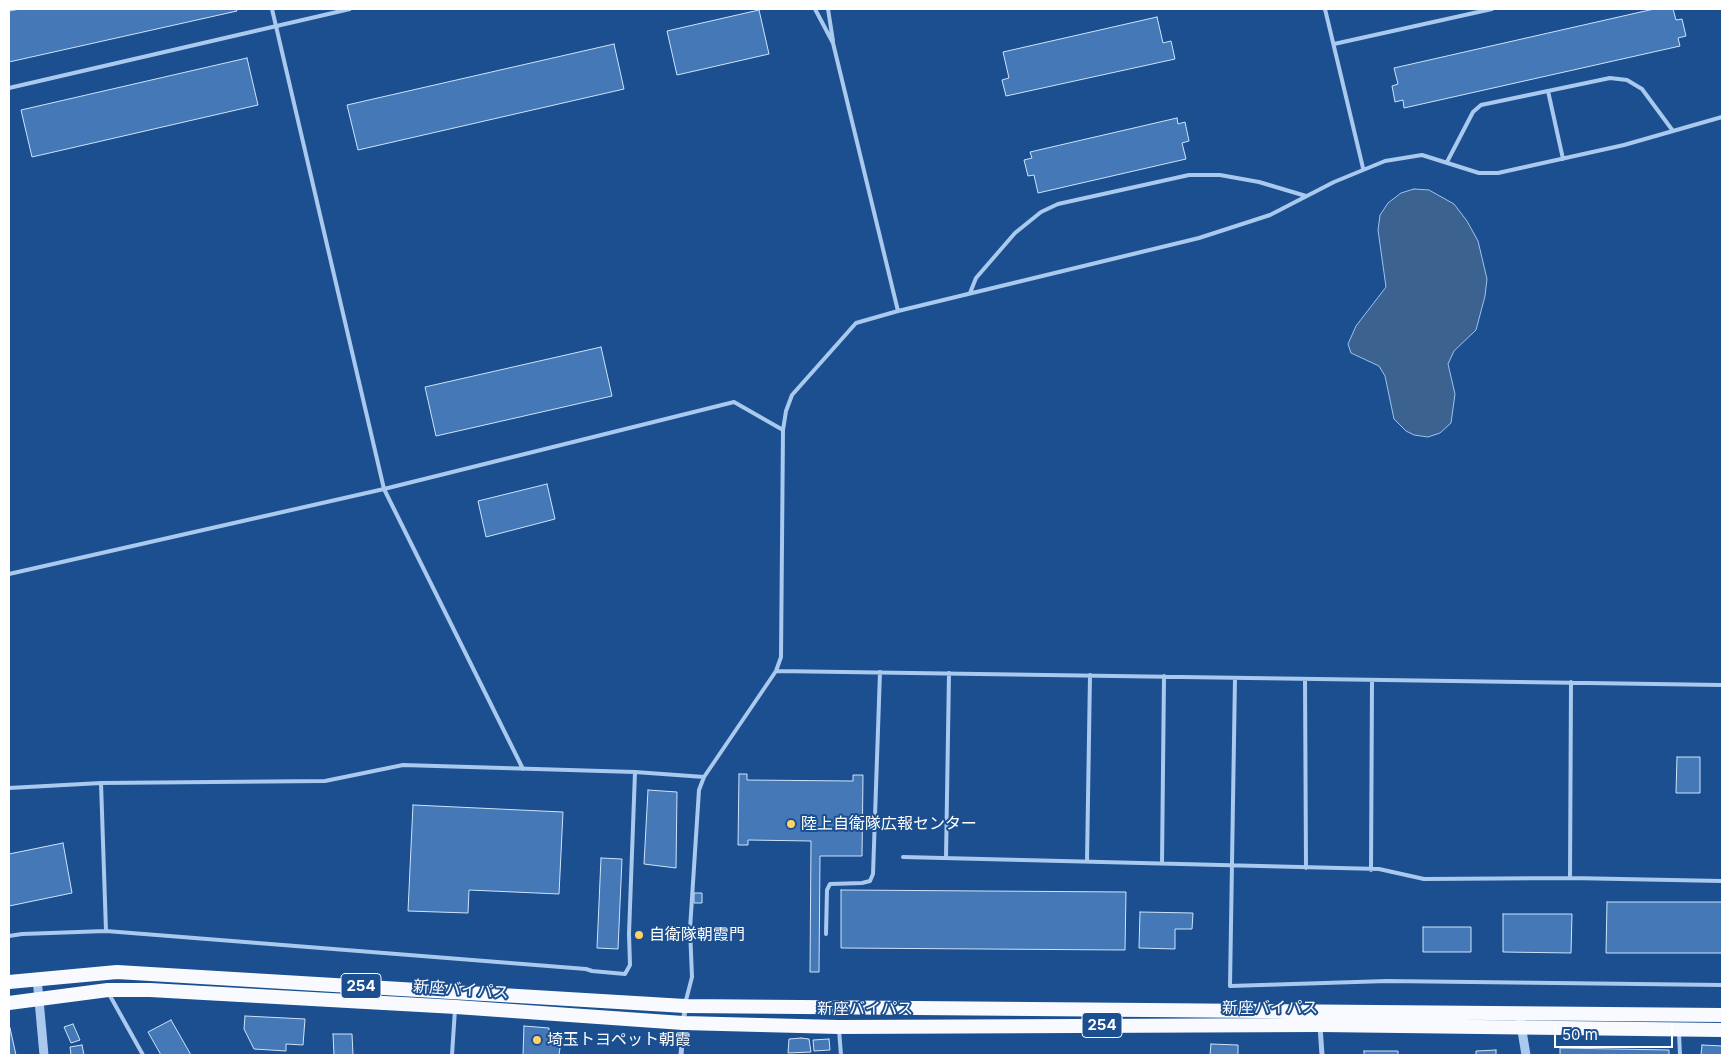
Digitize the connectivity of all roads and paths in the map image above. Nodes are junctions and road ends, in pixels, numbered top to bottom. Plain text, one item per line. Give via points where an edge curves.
1 (272, 9) edge
2 (350, 9) edge
3 (815, 9) edge
4 (828, 9) edge
5 (1325, 9) edge
6 (1492, 9) edge
7 (276, 26) junction
8 (833, 43) junction
9 (1334, 44) junction
10 (9, 88) edge
11 (1548, 91) junction
12 (1722, 117) edge
13 (1673, 131) junction
14 (1563, 159) junction
15 (1447, 162) junction
16 (1363, 168) junction
17 (1306, 196) junction
18 (970, 293) junction
19 (898, 311) junction
20 (783, 430) junction
21 (384, 489) junction
22 (9, 574) edge
23 (776, 671) junction
24 (880, 672) junction
25 (949, 673) junction
26 (1090, 675) junction
27 (1164, 676) junction
28 (1235, 678) junction
29 (1305, 679) junction
30 (1372, 680) junction
31 (1571, 682) junction
32 (1722, 685) edge
33 (523, 769) junction
34 (635, 772) junction
35 (704, 777) junction
36 (101, 784) junction
37 (9, 788) edge
38 (903, 856) dead end
39 (946, 858) junction
40 (1087, 862) junction
41 (1162, 864) junction
42 (1231, 865) junction
43 (1306, 868) junction
44 (1371, 870) junction
45 (1570, 878) junction
46 (1722, 881) edge
47 (106, 931) junction
48 (826, 934) dead end
49 (9, 936) edge
50 (36, 978) junction
51 (9, 982) edge
52 (1722, 985) edge
53 (108, 990) junction
54 (38, 998) junction
55 (9, 1003) edge
56 (684, 1006) junction
57 (456, 1007) junction
58 (1518, 1013) junction
59 (1722, 1014) edge
60 (683, 1023) junction
61 (1320, 1025) junction
62 (838, 1027) junction
63 (1521, 1028) junction
64 (1679, 1030) junction
65 (1722, 1030) edge
66 (44, 1055) edge
67 (143, 1055) edge
68 (452, 1055) edge
69 (681, 1055) edge
70 (841, 1055) edge
71 (1322, 1055) edge
72 (1526, 1055) edge
73 (1680, 1055) edge

1 - 7 lane
2 - 7 lane
3 - 8 lane
4 - 8 lane
5 - 9 lane
6 - 9 lane
7 - 10 lane
7 - 21 lane
8 - 19 lane
9 - 16 lane
11 - 13 lane via 1610,78 1627,80 1642,89
11 - 14 lane
11 - 15 lane via 1481,105 1473,112
12 - 13 lane
13 - 14 lane
14 - 15 lane via 1498,173 1479,173
15 - 16 lane via 1422,155 1407,156
16 - 17 lane
17 - 18 lane via 1270,215 1199,238
17 - 18 lane via 1228,176 1189,175 1058,204 1041,212 1015,233 976,278
18 - 19 lane
19 - 20 lane via 856,323 792,395
20 - 21 lane via 734,402
20 - 23 lane via 781,657
21 - 22 lane
21 - 33 lane
23 - 24 lane
23 - 35 lane
24 - 25 lane
24 - 48 lane via 873,874 870,881 862,883 830,884 827,890
25 - 26 lane
25 - 39 lane
26 - 27 lane
26 - 40 lane
27 - 28 lane
27 - 41 lane
28 - 29 lane
28 - 42 lane
29 - 30 lane
29 - 43 lane
30 - 31 lane
30 - 44 lane
31 - 32 lane
31 - 45 lane
33 - 34 lane
33 - 36 lane via 404,765 325,781
34 - 35 lane
34 - 47 lane via 630,965 625,974 592,972 586,968
35 - 56 lane via 699,790 690,928 692,977
36 - 37 lane
36 - 47 lane
38 - 39 lane
39 - 40 lane
40 - 41 lane
41 - 42 lane
42 - 43 lane
42 - 52 lane via 1230,986 1387,981
43 - 44 lane
44 - 45 lane via 1424,878
45 - 46 lane
47 - 49 lane
50 - 51 highway, 新座バイパス / 254
50 - 54 street
50 - 56 highway, 新座バイパス / 254 via 118,972 154,973
53 - 54 highway, 新座バイパス / 254
53 - 57 highway, 新座バイパス / 254
53 - 67 lane
54 - 55 highway, 新座バイパス / 254
54 - 66 street
56 - 58 highway, 新座バイパス / 254
56 - 60 street
57 - 60 highway, 新座バイパス / 254
57 - 68 lane
58 - 59 highway, 新座バイパス / 254
58 - 63 street
60 - 62 highway, 新座バイパス / 254
60 - 69 street
61 - 62 highway, 新座バイパス / 254
61 - 63 highway, 新座バイパス / 254
61 - 71 street
62 - 70 lane
63 - 64 highway, 新座バイパス / 254
63 - 72 street
64 - 65 highway, 新座バイパス / 254
64 - 73 lane

